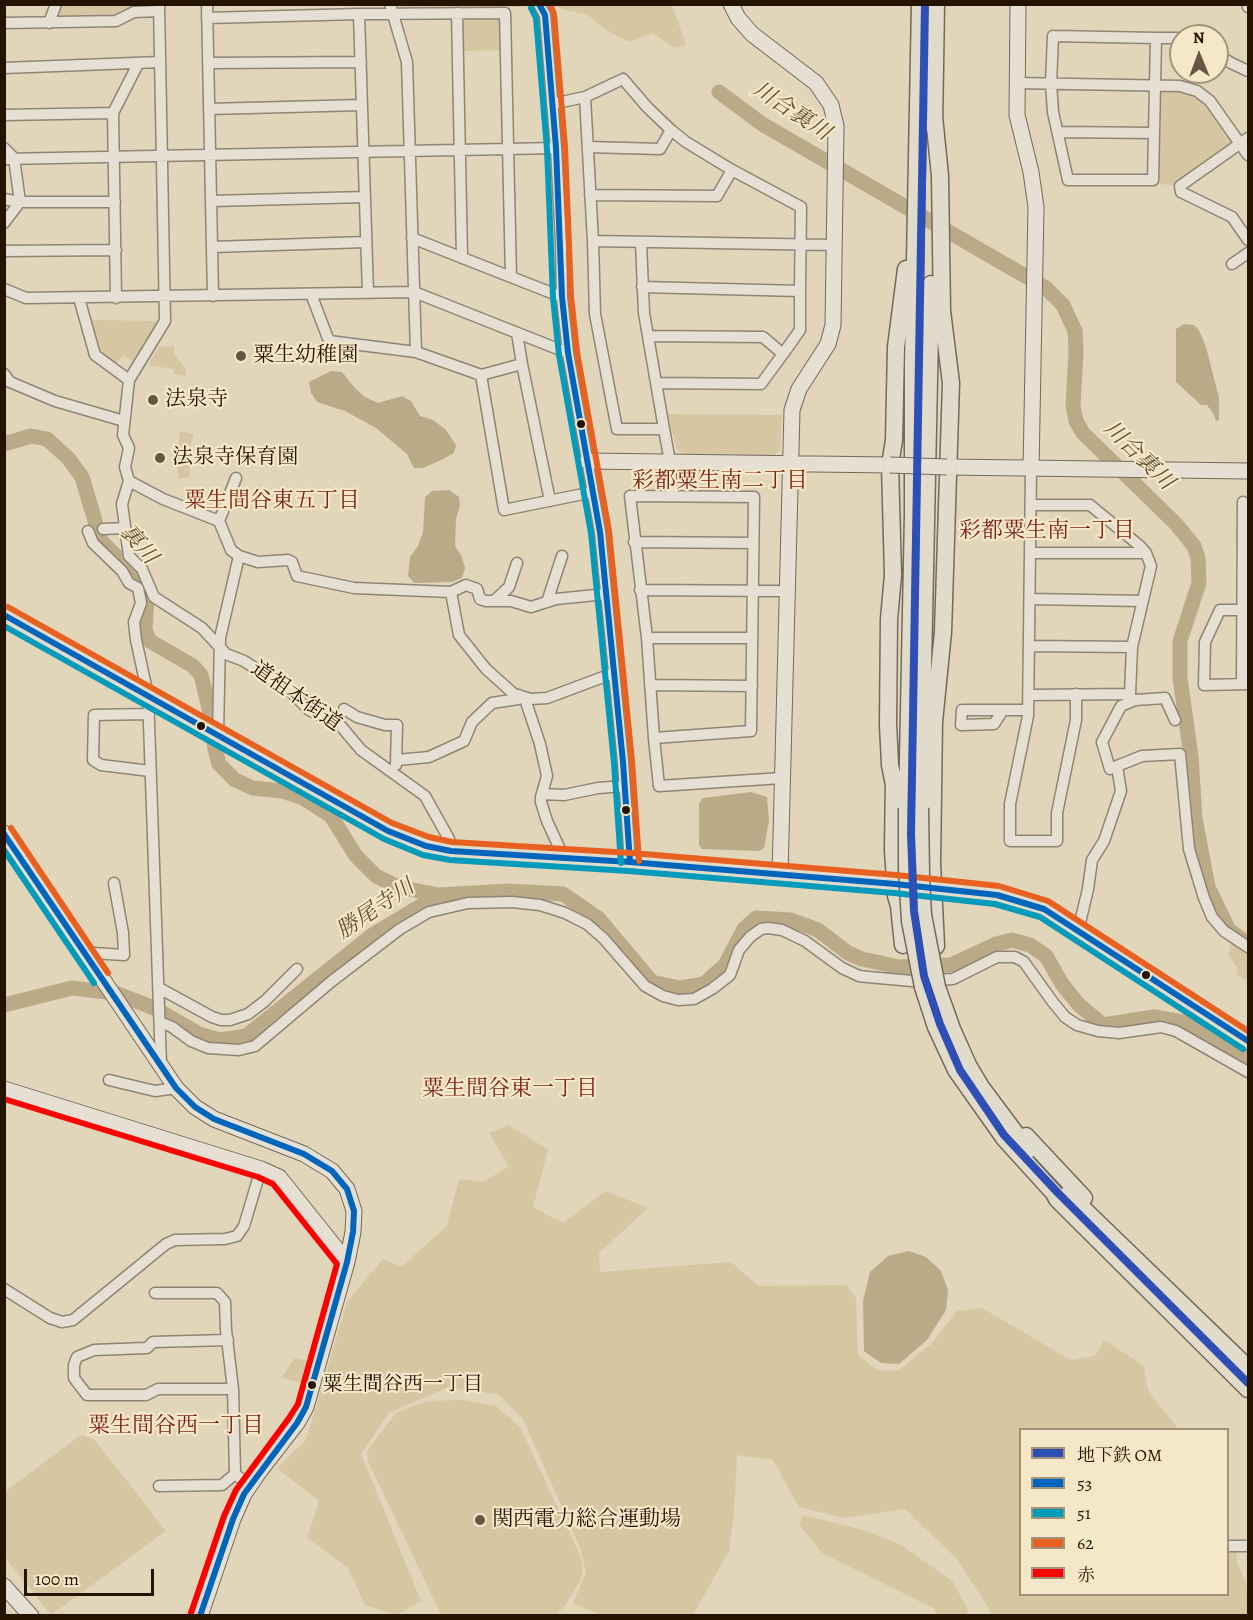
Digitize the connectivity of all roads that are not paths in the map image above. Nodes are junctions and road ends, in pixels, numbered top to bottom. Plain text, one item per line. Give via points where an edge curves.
1 (57, 4) edge
2 (207, 4) edge
3 (540, 4) edge
4 (731, 4) edge
5 (920, 4) edge
6 (936, 4) edge
7 (1018, 4) edge
8 (159, 8) edge
9 (391, 9) edge
10 (457, 13) junction
11 (359, 14) junction
12 (207, 18) junction
13 (4, 23) edge
14 (49, 23) junction
15 (1156, 38) junction
16 (1169, 38) edge
17 (160, 62) junction
18 (361, 62) junction
19 (1229, 62) edge
20 (208, 63) junction
21 (138, 64) junction
22 (4, 68) edge
23 (1248, 71) edge
24 (1016, 82) junction
25 (1051, 83) junction
26 (1155, 85) junction
27 (585, 97) junction
28 (552, 104) junction
29 (362, 105) junction
30 (209, 109) junction
31 (113, 113) junction
32 (4, 115) edge
33 (671, 130) junction
34 (1058, 132) junction
35 (1154, 133) junction
36 (1245, 141) edge
37 (588, 147) junction
38 (4, 148) edge
39 (556, 148) junction
40 (508, 149) junction
41 (460, 150) junction
42 (410, 151) junction
43 (364, 152) junction
44 (210, 155) junction
45 (1248, 155) edge
46 (114, 156) junction
47 (162, 156) junction
48 (9, 158) edge
49 (732, 170) junction
50 (590, 195) junction
51 (365, 197) junction
52 (4, 199) edge
53 (211, 201) junction
54 (20, 202) junction
55 (115, 202) junction
56 (4, 223) edge
57 (412, 238) junction
58 (1248, 240) edge
59 (593, 241) junction
60 (366, 242) junction
61 (641, 242) junction
62 (802, 244) junction
63 (835, 245) junction
64 (212, 247) junction
65 (911, 249) junction
66 (116, 250) junction
67 (4, 251) edge
68 (1248, 253) edge
69 (462, 258) junction
70 (936, 259) junction
71 (1232, 264) dead end
72 (511, 277) junction
73 (642, 287) junction
74 (4, 289) edge
75 (800, 291) junction
76 (414, 292) junction
77 (368, 293) junction
78 (311, 294) junction
79 (213, 296) junction
80 (166, 297) junction
81 (562, 297) junction
82 (79, 298) junction
83 (116, 298) junction
84 (517, 333) junction
85 (648, 336) junction
86 (416, 352) junction
87 (568, 353) junction
88 (783, 354) junction
89 (522, 364) junction
90 (4, 374) edge
91 (481, 375) junction
92 (129, 380) junction
93 (657, 383) junction
94 (921, 411) junction
95 (124, 421) junction
96 (664, 429) junction
97 (587, 461) junction
98 (670, 462) junction
99 (789, 464) junction
100 (890, 465) junction
101 (947, 467) junction
102 (1031, 469) junction
103 (1248, 471) edge
104 (236, 478) dead end
105 (129, 481) junction
106 (592, 492) junction
107 (672, 496) junction
108 (550, 501) junction
109 (1243, 502) dead end
110 (1031, 505) junction
111 (219, 522) junction
112 (125, 528) junction
113 (103, 529) dead end
114 (88, 531) dead end
115 (634, 542) junction
116 (753, 543) junction
117 (1031, 553) junction
118 (1146, 553) junction
119 (239, 556) junction
120 (562, 556) dead end
121 (517, 563) dead end
122 (148, 581) junction
123 (138, 588) junction
124 (640, 590) junction
125 (753, 590) junction
126 (787, 591) junction
127 (451, 592) junction
128 (606, 594) junction
129 (1030, 599) junction
130 (494, 601) junction
131 (1141, 601) junction
132 (547, 602) junction
133 (1242, 610) junction
134 (4, 615) edge
135 (647, 638) junction
136 (752, 638) junction
137 (1030, 646) junction
138 (1132, 647) junction
139 (220, 648) junction
140 (614, 673) junction
141 (1245, 684) edge
142 (650, 685) junction
143 (752, 686) junction
144 (1076, 694) junction
145 (148, 695) junction
146 (1029, 695) junction
147 (523, 697) junction
148 (344, 709) dead end
149 (1003, 710) dead end
150 (1028, 710) junction
151 (149, 714) junction
152 (1175, 720) dead end
153 (933, 722) junction
154 (218, 735) junction
155 (654, 738) junction
156 (397, 760) junction
157 (1110, 769) dead end
158 (150, 771) junction
159 (393, 774) junction
160 (783, 777) junction
161 (894, 785) junction
162 (625, 786) junction
163 (542, 794) junction
164 (4, 833) edge
165 (451, 850) junction
166 (564, 858) junction
167 (630, 862) junction
168 (780, 875) junction
169 (114, 883) dead end
170 (895, 884) junction
171 (934, 888) junction
172 (1078, 931) junction
173 (1248, 947) edge
174 (93, 953) dead end
175 (297, 969) dead end
176 (929, 987) junction
177 (159, 988) junction
178 (160, 1022) junction
179 (1248, 1041) edge
180 (161, 1068) junction
181 (1248, 1072) edge
182 (109, 1080) dead end
183 (176, 1088) junction
184 (4, 1089) edge
185 (993, 1138) junction
186 (261, 1169) junction
187 (1057, 1200) junction
188 (1134, 1247) junction
189 (347, 1262) junction
190 (4, 1289) edge
191 (154, 1293) dead end
192 (1185, 1306) junction
193 (228, 1340) junction
194 (1248, 1357) edge
195 (1248, 1368) edge
196 (233, 1389) junction
197 (1248, 1389) edge
198 (1248, 1401) edge
199 (235, 1473) junction
200 (159, 1486) dead end
201 (250, 1486) junction
202 (1229, 1546) edge
203 (1248, 1546) edge
204 (4, 1586) edge
205 (31, 1616) edge
206 (200, 1616) edge

1 - 14 street
2 - 12 street
3 - 28 street via 545,15
4 - 63 street via 752,34 816,83 831,105 836,126
5 - 65 main road
6 - 70 main road
7 - 24 street
8 - 14 street via 134,12 116,21
8 - 17 street
9 - 10 street
9 - 11 street
9 - 42 street via 407,62
10 - 40 street via 505,13
10 - 41 street
11 - 12 street
11 - 18 street
12 - 20 street
13 - 14 street
15 - 16 street
15 - 25 street via 1053,36
15 - 26 street
17 - 21 street
17 - 47 street
18 - 20 street
18 - 29 street
19 - 23 street
20 - 30 street
21 - 22 street
21 - 31 street
24 - 25 street
24 - 102 street via 1017,115 1036,207
25 - 26 street
25 - 34 street
26 - 35 street
26 - 36 street via 1197,91
27 - 28 street
27 - 33 street via 623,79
27 - 37 street
28 - 39 street
29 - 30 street
29 - 43 street
30 - 44 street
31 - 32 street
31 - 46 street
33 - 37 street via 660,148
33 - 49 street
34 - 35 street
34 - 35 street via 1068,180 1154,180
36 - 45 street
36 - 58 street via 1180,186 1181,192 1232,217
37 - 50 street
38 - 48 street
39 - 40 street
39 - 81 street
40 - 41 street
40 - 72 street
41 - 42 street
41 - 69 street
42 - 43 street
42 - 57 street
43 - 44 street
43 - 51 street
44 - 47 street
44 - 53 street
46 - 47 street
46 - 48 street
46 - 55 street
47 - 80 street
48 - 54 street
49 - 50 street via 717,196
49 - 62 street via 801,207
50 - 59 street
51 - 53 street
51 - 60 street
52 - 54 street
53 - 64 street
54 - 55 street
54 - 56 street
55 - 66 street
57 - 69 street
57 - 76 street
59 - 61 street
59 - 96 street via 595,314 617,429
60 - 64 street
60 - 77 street
61 - 62 street
61 - 73 street
62 - 63 street
62 - 75 street
63 - 99 street via 833,325 828,344 799,389 792,410
64 - 79 street
65 - 94 main road
65 - 100 main road via 897,334
66 - 67 street
66 - 83 street
68 - 71 street
69 - 72 street
70 - 94 main road
70 - 101 main road via 951,383
72 - 81 street
73 - 75 street
73 - 85 street
74 - 82 street via 26,298
75 - 88 street via 800,330
76 - 77 street
76 - 84 street
76 - 86 street
77 - 78 street
78 - 79 street
78 - 86 street via 329,340
79 - 80 street
80 - 83 street
80 - 92 street via 165,321
81 - 87 street
82 - 83 street
82 - 92 street via 95,355
84 - 87 street
84 - 89 street
85 - 88 street via 763,337
85 - 93 street
86 - 91 street
87 - 97 street
88 - 93 street via 761,384
89 - 91 street
89 - 108 street
90 - 95 street via 10,382 55,401
91 - 108 street via 504,510
92 - 95 street
93 - 96 street
94 - 153 main road via 931,417
94 - 161 main road via 910,430
94 - 176 main road, bridge via 914,808
95 - 105 street
96 - 98 street
97 - 98 street
97 - 106 street
98 - 99 street
98 - 107 street
99 - 100 street
99 - 126 street
100 - 101 street, bridge
100 - 161 main road via 893,568 888,714
101 - 102 street
101 - 153 main road via 943,632
102 - 103 street
102 - 110 street
104 - 111 street
105 - 111 street
105 - 112 street via 122,504
106 - 108 street
106 - 128 street
107 - 115 street via 630,496
107 - 116 street via 754,497
109 - 133 street
110 - 117 street
110 - 118 street via 1090,505
111 - 119 street via 231,550
112 - 113 street
112 - 122 street, 道祖本街道 via 129,556
114 - 123 street via 93,543
115 - 116 street
115 - 124 street
116 - 125 street
117 - 118 street
117 - 129 street
118 - 131 street via 1151,566
119 - 127 street via 258,562 288,560 297,576 354,588
119 - 139 street
120 - 132 street
121 - 130 street via 508,587
122 - 123 street
122 - 139 street, 道祖本街道 via 154,597 202,628
123 - 145 street via 141,603 134,622
124 - 125 street
124 - 135 street
125 - 126 street
125 - 136 street
126 - 160 street
127 - 130 street via 466,585 477,589 480,599
127 - 147 street via 459,634 486,669 514,694
128 - 132 street
128 - 140 street
129 - 131 street
129 - 137 street
130 - 132 street via 531,607
131 - 138 street
133 - 141 street
133 - 141 street via 1220,610 1204,642 1204,685
134 - 145 main road
135 - 136 street
135 - 142 street
136 - 143 street
137 - 138 street
137 - 146 street
138 - 144 street via 1130,694
139 - 154 street
139 - 159 street, 道祖本街道 via 289,690 309,710 340,725 361,750
140 - 147 street via 547,698
140 - 162 street
142 - 143 street
142 - 155 street
143 - 155 street via 751,731
144 - 146 street
144 - 150 street via 1076,720 1057,813 1057,841 1010,840 1010,804
145 - 151 street
145 - 154 main road
146 - 150 street
147 - 156 street via 492,703 472,722 464,741 429,757
147 - 163 street via 547,776
148 - 156 street via 357,717 397,725
149 - 150 street
151 - 158 street
151 - 158 street via 94,715 93,760 101,765
152 - 157 street via 1165,698 1135,700 1121,706 1102,742
153 - 171 main road
154 - 165 main road via 388,831 426,846
155 - 160 street via 658,786
156 - 159 street
158 - 177 street
159 - 165 street, 道祖本街道 via 425,796
160 - 168 street
161 - 170 main road
162 - 163 street via 564,795
162 - 167 street
163 - 166 street via 547,820
164 - 180 street
165 - 166 main road
166 - 167 main road
167 - 168 main road
168 - 170 main road
169 - 174 street via 124,955
170 - 171 main road
170 - 176 main road via 903,945
171 - 172 main road via 997,895 1037,907
171 - 176 main road via 936,946
172 - 173 street via 1092,860 1104,841 1121,791 1117,766 1143,756 1180,754 1190,849 1204,898 1212,917 1224,931
172 - 179 main road
175 - 177 street via 248,1014 230,1020 212,1017
176 - 185 main road via 933,1043 951,1080
176 - 187 main road via 936,1027 956,1070 998,1130
176 - 188 main road via 959,1025 987,1079 1026,1136
176 - 192 main road via 981,1087 1025,1147 1063,1189
177 - 178 street
178 - 180 street
178 - 181 street via 208,1048 240,1050 255,1046 332,981 429,912 468,903 512,902 540,905 587,924 645,986 678,1000 694,999 730,975 739,950 750,937 768,928 805,941 845,969 863,976 902,981 953,979 997,957 1015,957 1024,962 1065,1017 1077,1025 1119,1033 1161,1027 1176,1031
180 - 183 street
182 - 183 street via 155,1091
183 - 189 street via 214,1119 304,1154 332,1171 347,1189 354,1211
184 - 186 street
185 - 187 main road
185 - 198 main road via 1047,1200
186 - 189 street via 279,1177
186 - 190 street via 244,1226 237,1236 166,1244 73,1320 50,1318
187 - 197 main road
188 - 192 main road
188 - 194 main road
189 - 201 street via 306,1407
191 - 193 street via 217,1293 225,1302
192 - 195 main road
193 - 196 street
193 - 196 street via 153,1342 147,1348 94,1350 77,1357 74,1378 87,1395 146,1395 158,1389
196 - 199 street
199 - 200 street via 222,1485
199 - 201 street
201 - 206 street via 233,1519
202 - 203 street
204 - 205 street

